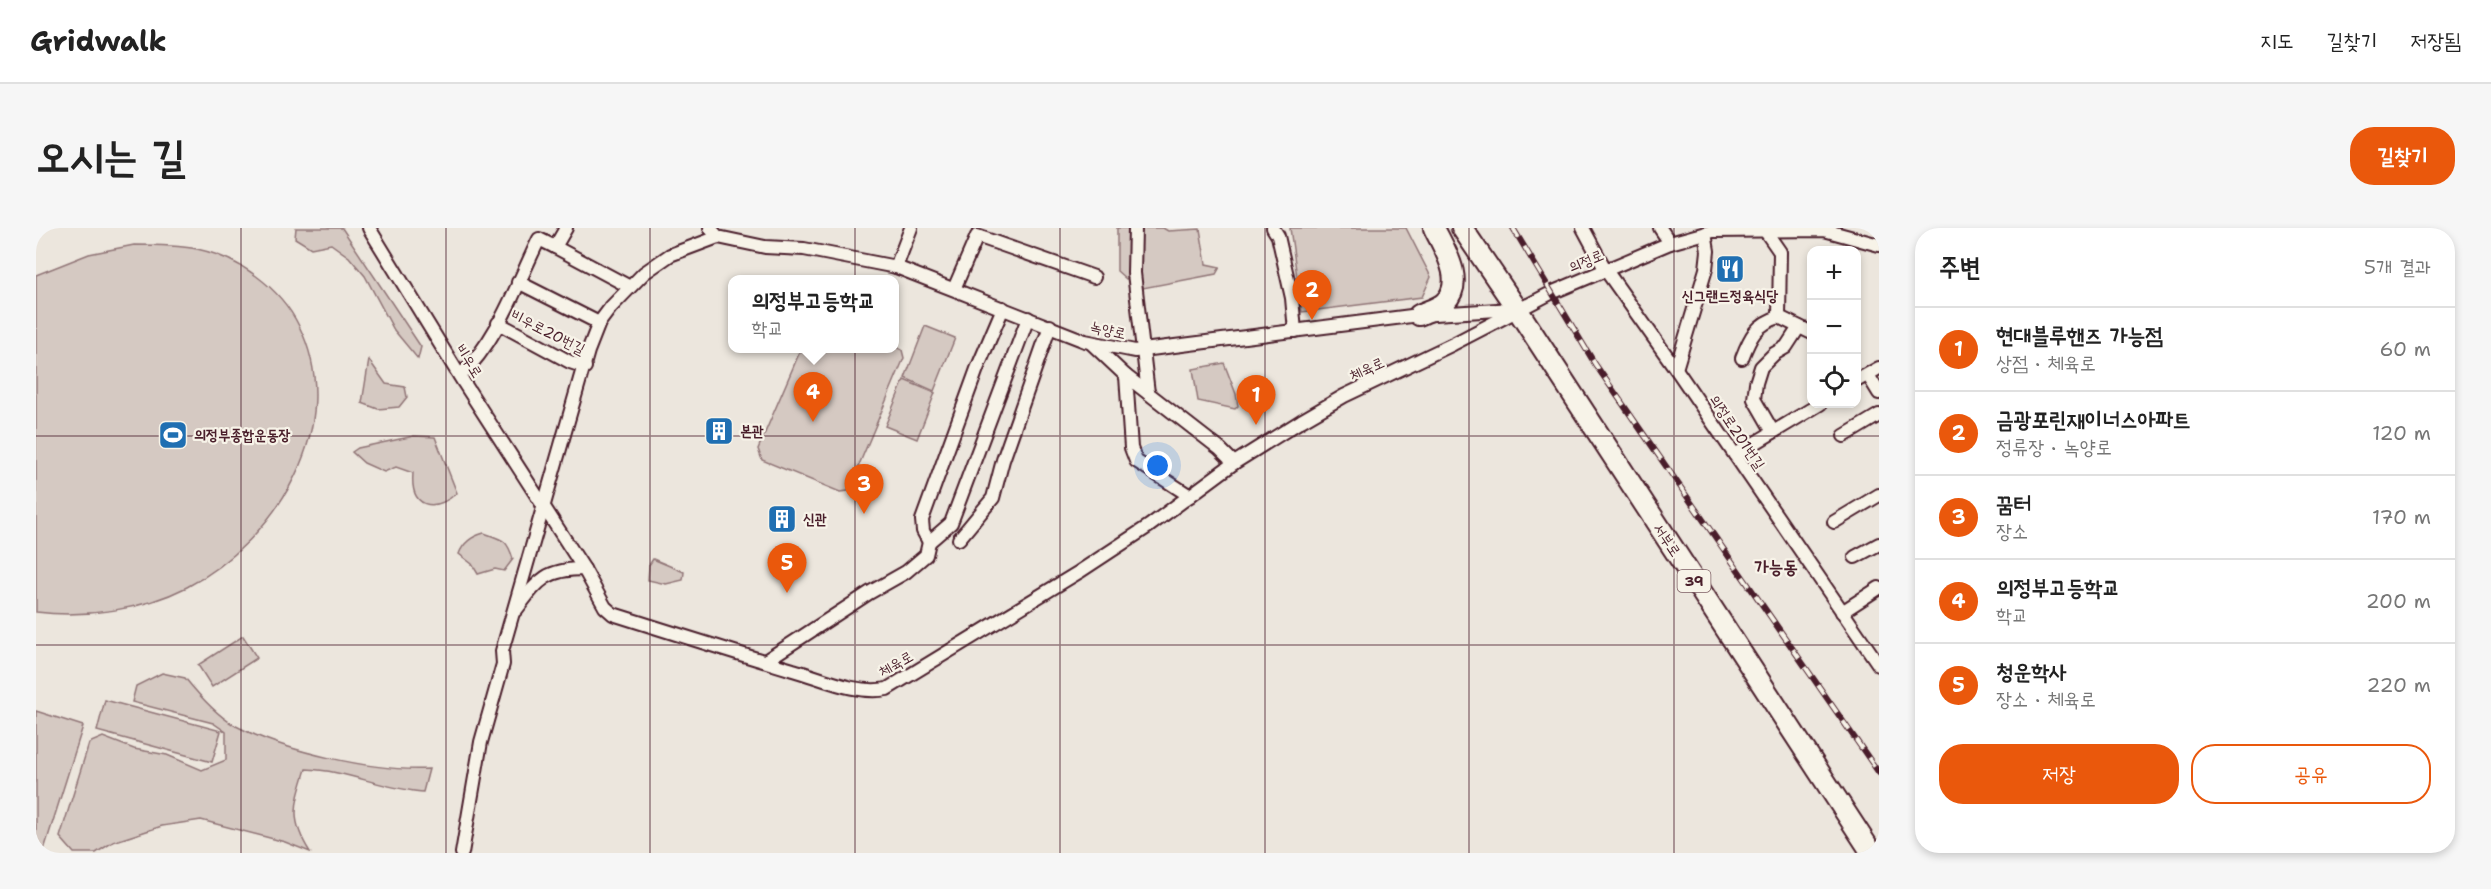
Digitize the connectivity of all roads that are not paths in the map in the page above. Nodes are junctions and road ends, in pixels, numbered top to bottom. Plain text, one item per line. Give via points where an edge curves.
1 (369, 228) edge
2 (566, 228) edge
3 (911, 228) edge
4 (1135, 228) edge
5 (1273, 228) edge
6 (1434, 228) edge
7 (1462, 228) edge
8 (1583, 228) edge
9 (1660, 228) edge
10 (1765, 229) edge
11 (1824, 229) edge
12 (1711, 230) edge
13 (714, 233) edge
14 (1670, 243) junction
15 (1879, 245) edge
16 (555, 247) junction
17 (896, 267) junction
18 (1605, 269) junction
19 (1094, 277) dead end
20 (518, 282) junction
21 (630, 287) junction
22 (954, 289) junction
23 (1003, 308) junction
24 (1517, 309) junction
25 (1419, 315) junction
26 (1779, 317) junction
27 (1028, 318) junction
28 (498, 323) junction
29 (599, 323) junction
30 (1050, 326) junction
31 (1799, 327) junction
32 (1295, 331) junction
33 (1807, 331) edge
34 (1090, 343) junction
35 (1142, 351) junction
36 (1742, 357) dead end
37 (585, 367) junction
38 (1879, 368) edge
39 (1676, 369) junction
40 (460, 376) junction
41 (1126, 376) junction
42 (1861, 378) edge
43 (1861, 380) edge
44 (1148, 393) junction
45 (1879, 393) edge
46 (1813, 408) edge
47 (1879, 415) edge
48 (1773, 432) junction
49 (1844, 436) dead end
50 (1735, 455) junction
51 (1234, 463) junction
52 (1879, 495) edge
53 (1190, 496) junction
54 (544, 509) junction
55 (1834, 522) dead end
56 (959, 539) dead end
57 (929, 542) junction
58 (1879, 544) edge
59 (1855, 557) dead end
60 (584, 569) junction
61 (1879, 588) edge
62 (1842, 612) junction
63 (511, 615) junction
64 (765, 662) junction
65 (1879, 665) edge
66 (462, 853) edge
67 (1872, 853) edge

1 - 40 street, 비우로
2 - 16 street
3 - 17 street
4 - 35 street via 1134,273
5 - 32 street via 1292,298
6 - 25 main road via 1451,265 1453,287 1443,304
7 - 24 main road, 서부로 / 39
8 - 18 street, 의정로201번길
9 - 14 street
10 - 11 street, 의정로
10 - 12 street, 의정로
10 - 26 street via 1780,252
11 - 15 street, 의정로
12 - 14 street, 의정로
12 - 39 street via 1706,269
13 - 17 street, 녹양로 via 765,247 804,249
13 - 21 street via 670,255
14 - 18 street, 의정로
16 - 20 street via 539,239
16 - 21 street
17 - 22 street, 녹양로
18 - 24 street, 의정로
18 - 39 street, 의정로201번길
19 - 22 street via 977,236
20 - 28 street
20 - 29 street
21 - 29 street
22 - 23 street, 녹양로
23 - 27 street, 녹양로
23 - 57 street via 976,369 922,520
24 - 25 street, 녹양로
24 - 51 street, 체육로 via 1344,396
24 - 67 main road, 서부로 / 39
25 - 32 street, 녹양로
26 - 31 street
26 - 36 street via 1751,334
27 - 30 street, 녹양로
27 - 57 street via 951,523
28 - 37 street, 비우로20번길
28 - 40 street via 476,360
29 - 37 street
30 - 34 street, 녹양로
30 - 56 street via 993,498
31 - 33 street
31 - 48 street via 1786,346 1761,367 1756,383 1754,399
32 - 35 street, 녹양로
34 - 35 street, 녹양로
34 - 41 street
35 - 44 street
37 - 54 street
38 - 42 street
39 - 50 street, 의정로201번길
40 - 54 street, 비우로
41 - 44 street
41 - 53 street via 1131,448 1136,461
43 - 45 street
44 - 51 street
46 - 48 street
47 - 49 street
48 - 50 street
50 - 62 street, 의정로201번길
51 - 53 street, 체육로
52 - 55 street
53 - 64 street, 체육로 via 1079,572 886,688 858,689
54 - 60 street, 체육로
54 - 63 street
57 - 64 street via 926,555 906,572
58 - 59 street
60 - 63 street via 561,570 540,579
60 - 64 street, 체육로 via 605,607 614,614
61 - 62 street
62 - 65 street, 의정로201번길
63 - 66 street via 502,651 503,664 481,742

